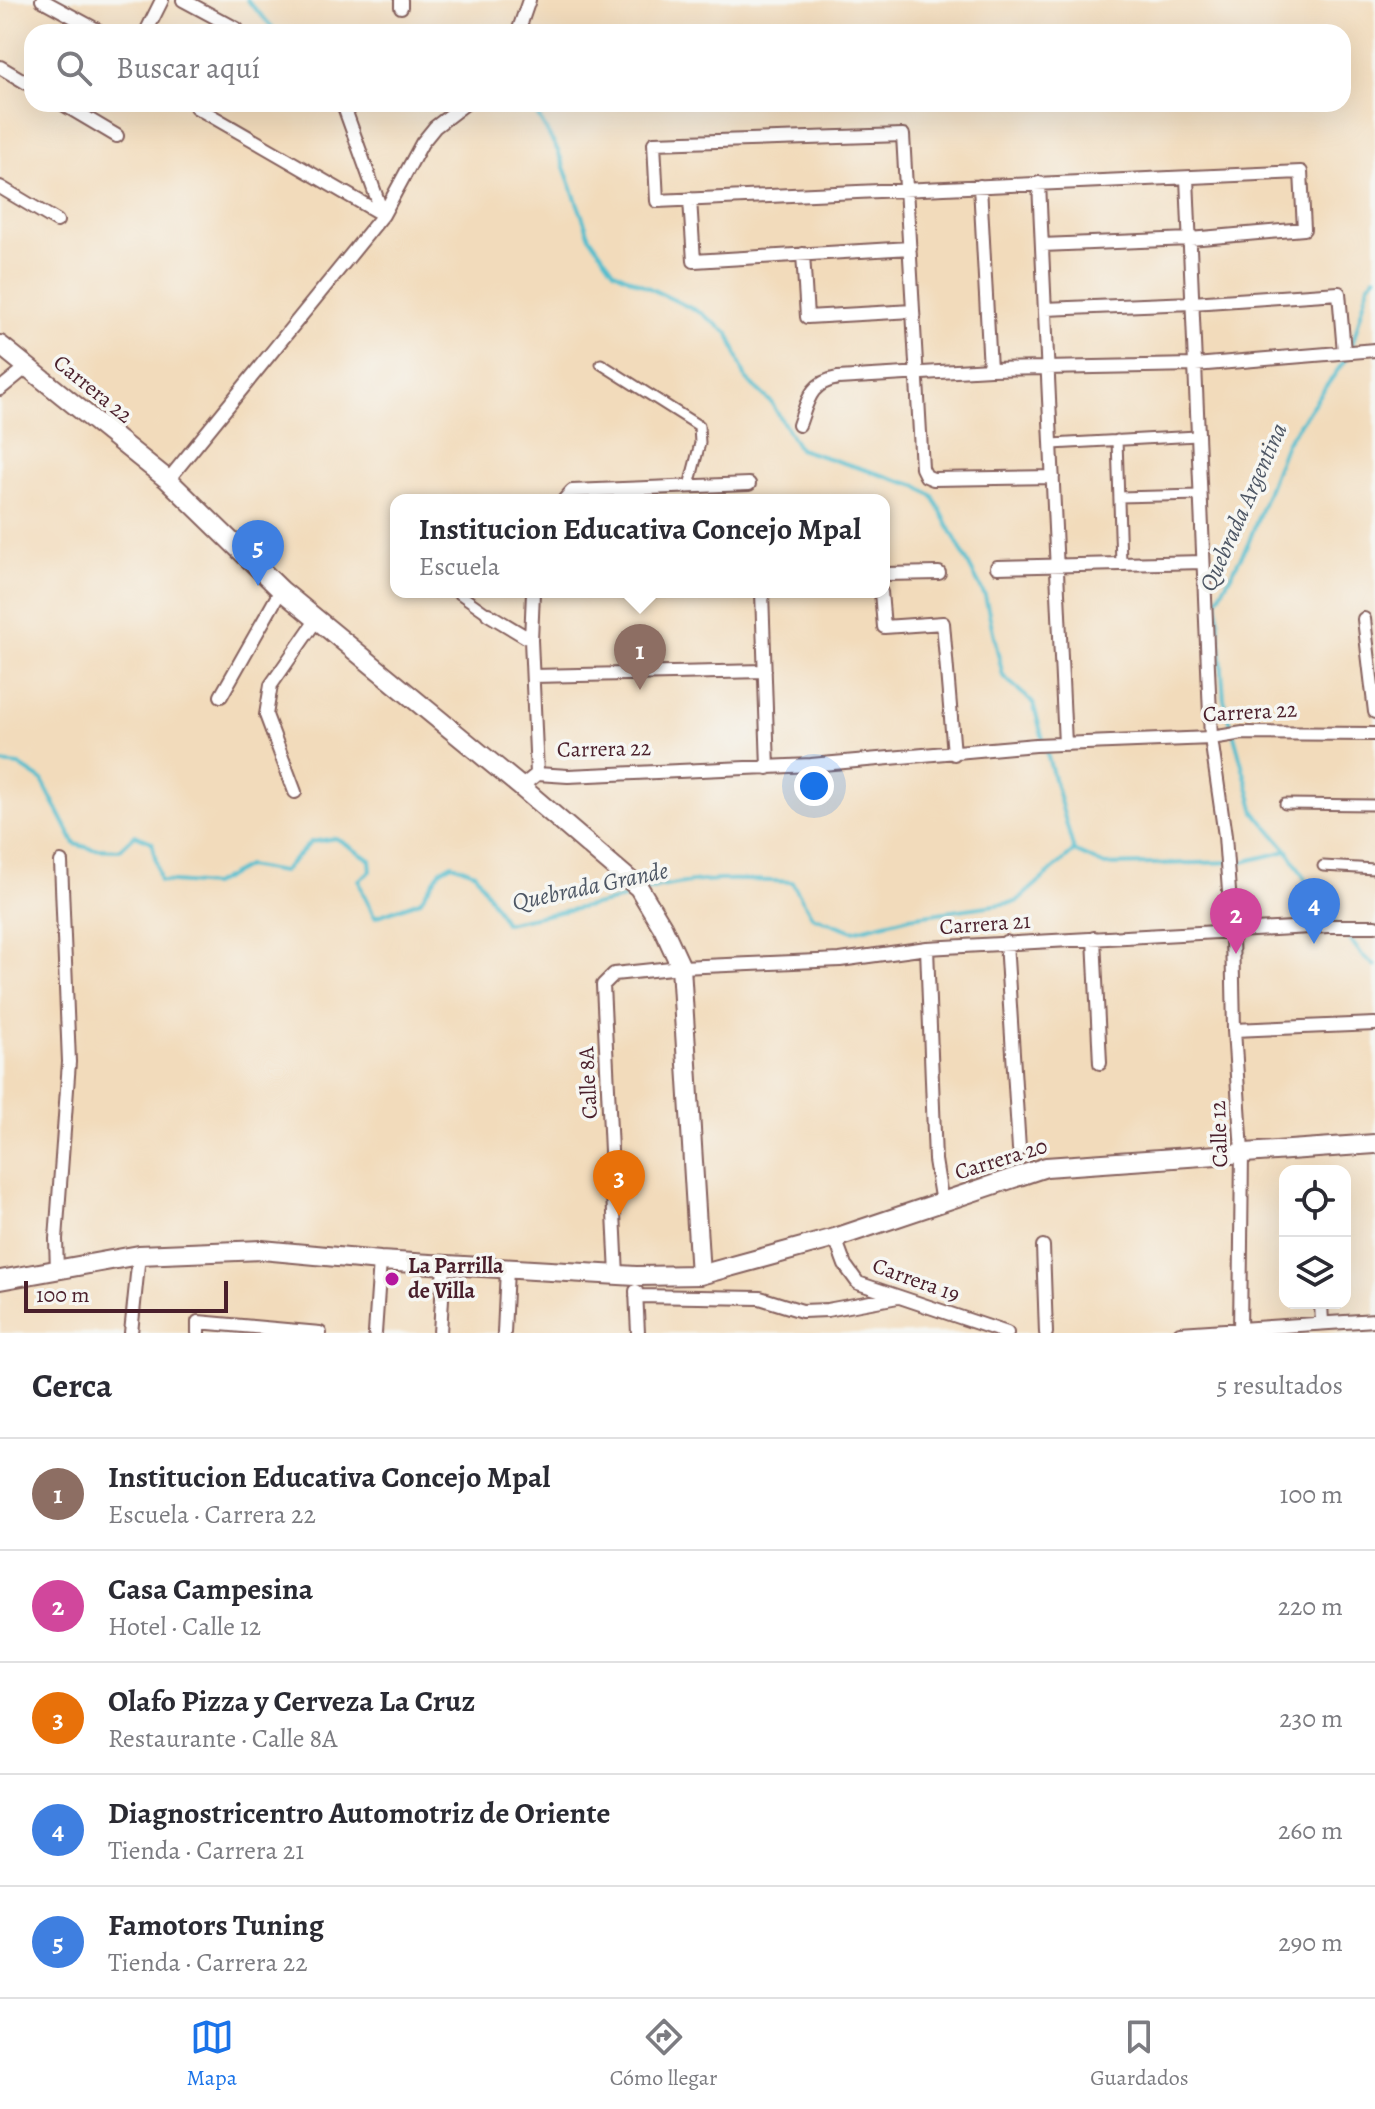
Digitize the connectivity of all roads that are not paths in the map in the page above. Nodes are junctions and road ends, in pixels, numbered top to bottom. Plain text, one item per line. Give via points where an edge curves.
1 (42, 0) edge
2 (71, 0) edge
3 (162, 0) edge
4 (183, 0) edge
5 (529, 0) edge
6 (64, 12) junction
7 (86, 24) edge
8 (150, 24) edge
9 (228, 24) edge
10 (521, 24) edge
11 (0, 67) edge
12 (24, 81) edge
13 (76, 112) edge
14 (205, 112) edge
15 (346, 112) edge
16 (455, 112) edge
17 (117, 136) dead end
18 (1187, 178) junction
19 (1039, 183) junction
20 (980, 186) junction
21 (0, 187) edge
22 (907, 188) junction
23 (690, 199) junction
24 (383, 215) junction
25 (57, 221) dead end
26 (1190, 239) junction
27 (1042, 245) junction
28 (910, 248) junction
29 (803, 254) junction
30 (1192, 303) junction
31 (1045, 309) junction
32 (913, 311) junction
33 (0, 345) edge
34 (1375, 350) edge
35 (1349, 352) junction
36 (601, 364) dead end
37 (1195, 365) junction
38 (27, 367) junction
39 (1048, 368) junction
40 (990, 369) junction
41 (916, 373) junction
42 (0, 389) edge
43 (799, 425) dead end
44 (1197, 436) junction
45 (1117, 440) junction
46 (1052, 444) junction
47 (1053, 477) junction
48 (168, 480) junction
49 (749, 484) dead end
50 (689, 486) junction
51 (569, 494) edge
52 (690, 494) edge
53 (1200, 495) junction
54 (1119, 497) junction
55 (1203, 562) junction
56 (1121, 563) junction
57 (1057, 565) junction
58 (997, 567) dead end
59 (939, 573) dead end
60 (890, 574) edge
61 (281, 590) junction
62 (465, 598) edge
63 (533, 598) edge
64 (762, 598) edge
65 (882, 598) edge
66 (488, 614) joint
67 (317, 619) junction
68 (1364, 619) dead end
69 (531, 640) junction
70 (1371, 644) edge
71 (765, 671) junction
72 (533, 676) junction
73 (221, 696) dead end
74 (1375, 712) edge
75 (1375, 734) edge
76 (1211, 738) junction
77 (1060, 744) junction
78 (954, 754) junction
79 (768, 768) junction
80 (537, 774) junction
81 (521, 787) junction
82 (295, 792) dead end
83 (1285, 804) dead end
84 (1375, 805) edge
85 (61, 862) dead end
86 (1323, 866) dead end
87 (1375, 869) edge
88 (1375, 926) edge
89 (1232, 933) junction
90 (1094, 938) junction
91 (1006, 942) junction
92 (927, 948) junction
93 (681, 967) junction
94 (603, 985) joint
95 (1375, 1024) edge
96 (1234, 1030) junction
97 (1100, 1063) dead end
98 (1375, 1144) edge
99 (1019, 1149) dead end
100 (1242, 1152) junction
101 (942, 1203) junction
102 (835, 1238) junction
103 (1043, 1246) dead end
104 (139, 1255) junction
105 (380, 1261) junction
106 (444, 1264) junction
107 (507, 1269) junction
108 (57, 1270) junction
109 (617, 1275) junction
110 (700, 1275) junction
111 (636, 1276) junction
112 (0, 1280) edge
113 (636, 1296) junction
114 (898, 1297) junction
115 (1321, 1309) edge
116 (1375, 1320) edge
117 (1322, 1323) junction
118 (1240, 1330) edge
119 (1000, 1332) edge
120 (131, 1333) edge
121 (198, 1333) edge
122 (320, 1333) edge
123 (375, 1333) edge
124 (440, 1333) edge
125 (504, 1333) edge
126 (638, 1333) edge
127 (1046, 1333) edge
128 (1180, 1333) edge

1 - 6 street
2 - 6 street
3 - 8 street
4 - 9 street
5 - 10 street
6 - 7 street
11 - 12 street
13 - 17 street
14 - 24 street
15 - 24 street
16 - 24 street via 422,143
18 - 19 street
18 - 26 street, Calle 12
18 - 26 street via 1301,172 1304,229
19 - 20 street
19 - 27 street
20 - 22 street
20 - 40 street
21 - 25 street
22 - 23 street
22 - 23 street via 903,135 654,143 657,201
22 - 28 street
23 - 29 street via 694,261
24 - 48 street
26 - 27 street
26 - 30 street, Calle 12
27 - 31 street
28 - 29 street
28 - 32 street
29 - 32 street via 807,317
30 - 31 street
30 - 35 street via 1339,293
30 - 37 street, Calle 12
31 - 39 street
32 - 41 street
33 - 38 main road, Carrera 22
34 - 35 street
35 - 37 street
36 - 50 street via 699,426
37 - 39 street
37 - 44 street, Calle 12
38 - 42 street
38 - 48 main road, Carrera 22
39 - 40 street
39 - 46 street
40 - 41 street
41 - 43 street via 819,383
41 - 47 street via 926,476
44 - 45 street
44 - 53 street, Calle 12
45 - 46 street
45 - 54 street
46 - 47 street
47 - 57 street
48 - 61 main road, Carrera 22
49 - 50 street
50 - 51 street
50 - 52 street
53 - 54 street
53 - 55 street, Calle 12
54 - 56 street
55 - 56 street
55 - 76 street, Calle 12
56 - 57 street
57 - 58 street
57 - 77 street
59 - 60 street
61 - 67 main road, Carrera 22
61 - 73 street
62 - 66 street
63 - 69 street
64 - 71 street
65 - 78 street via 884,627 943,623
66 - 69 street
67 - 81 main road, Carrera 22
67 - 82 street via 271,685 266,715
68 - 70 street
69 - 72 street
70 - 74 street
71 - 72 street
71 - 79 street
72 - 80 street
75 - 76 street, Carrera 22
76 - 77 street, Carrera 22
76 - 89 street, Calle 12
77 - 78 street, Carrera 22
78 - 79 street, Carrera 22
79 - 80 street, Carrera 22
80 - 81 street, Carrera 22
81 - 93 main road via 642,893
83 - 84 street
85 - 108 street via 69,1062
86 - 87 street
88 - 89 street, Carrera 21
89 - 90 street, Carrera 21
89 - 96 street, Calle 12
90 - 91 street, Carrera 21
90 - 97 street
91 - 92 street, Carrera 21
91 - 99 street
92 - 93 street, Carrera 21 via 840,960
92 - 101 street via 935,1160
93 - 94 street, Carrera 21 via 614,974
93 - 110 main road
94 - 109 street, Calle 8A
95 - 96 street
96 - 100 street, Calle 12
98 - 100 main road, Carrera 20
100 - 101 main road, Carrera 20 via 1046,1167
100 - 118 street, Calle 12
101 - 102 main road, Carrera 20
102 - 110 main road, Carrera 20
102 - 114 street, Carrera 19 via 858,1283
103 - 127 street
104 - 105 main road, Carrera 20 via 262,1250
104 - 108 main road, Carrera 20
104 - 120 street
105 - 106 main road, Carrera 20
105 - 123 street
106 - 107 main road, Carrera 20
106 - 124 street
107 - 109 main road, Carrera 20
107 - 125 street
108 - 112 main road, Carrera 20
109 - 111 main road, Carrera 20
110 - 111 main road, Carrera 20
111 - 113 street
113 - 114 street via 760,1298 802,1311
113 - 126 street
114 - 119 street, Carrera 19
115 - 117 street
116 - 117 street
117 - 118 street
118 - 128 street
121 - 122 street via 198,1322

